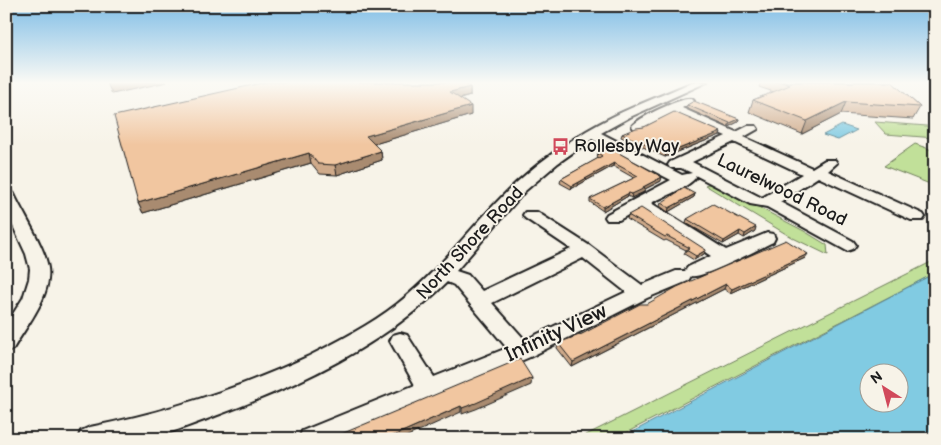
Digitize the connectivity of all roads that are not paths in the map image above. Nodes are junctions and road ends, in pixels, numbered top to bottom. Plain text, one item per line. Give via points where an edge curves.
1 (654, 103) edge
2 (684, 103) edge
3 (671, 108) junction
4 (638, 126) edge
5 (752, 128) dead end
6 (591, 134) junction
7 (734, 137) junction
8 (681, 162) junction
9 (820, 169) junction
10 (664, 170) junction
11 (700, 172) junction
12 (683, 181) junction
13 (6, 194) edge
14 (769, 202) junction
15 (640, 203) junction
16 (531, 215) dead end
17 (613, 217) dead end
18 (918, 218) dead end
19 (767, 238) dead end
20 (847, 245) dead end
21 (584, 250) junction
22 (726, 258) junction
23 (445, 274) junction
24 (640, 294) junction
25 (480, 300) junction
26 (400, 341) dead end
27 (6, 343) edge
28 (522, 351) junction
29 (430, 389) junction
30 (90, 439) edge
31 (311, 439) edge

1 - 6 street, North Shore Road
2 - 3 street
3 - 4 street
3 - 7 street
5 - 7 street
6 - 10 street
6 - 23 street, North Shore Road via 550,162 518,190
7 - 8 street
7 - 9 street
8 - 10 street
8 - 11 street, Laurelwood Road
9 - 14 street
9 - 18 street
10 - 12 street
11 - 12 street, Laurelwood Road
11 - 14 street, Laurelwood Road via 755,201
12 - 15 street, Laurelwood Road
13 - 27 street via 39,268 32,298
14 - 20 street, Laurelwood Road
15 - 17 street, Laurelwood Road
15 - 22 street
16 - 21 street
19 - 22 street, Infinity View
21 - 24 street
21 - 25 street
22 - 24 street, Infinity View
23 - 25 street via 461,280
23 - 30 street, North Shore Road via 414,302 372,332 279,381 202,411 137,430
24 - 28 street, Infinity View
25 - 28 street
26 - 29 street
28 - 29 street, Infinity View
29 - 31 street, Infinity View

